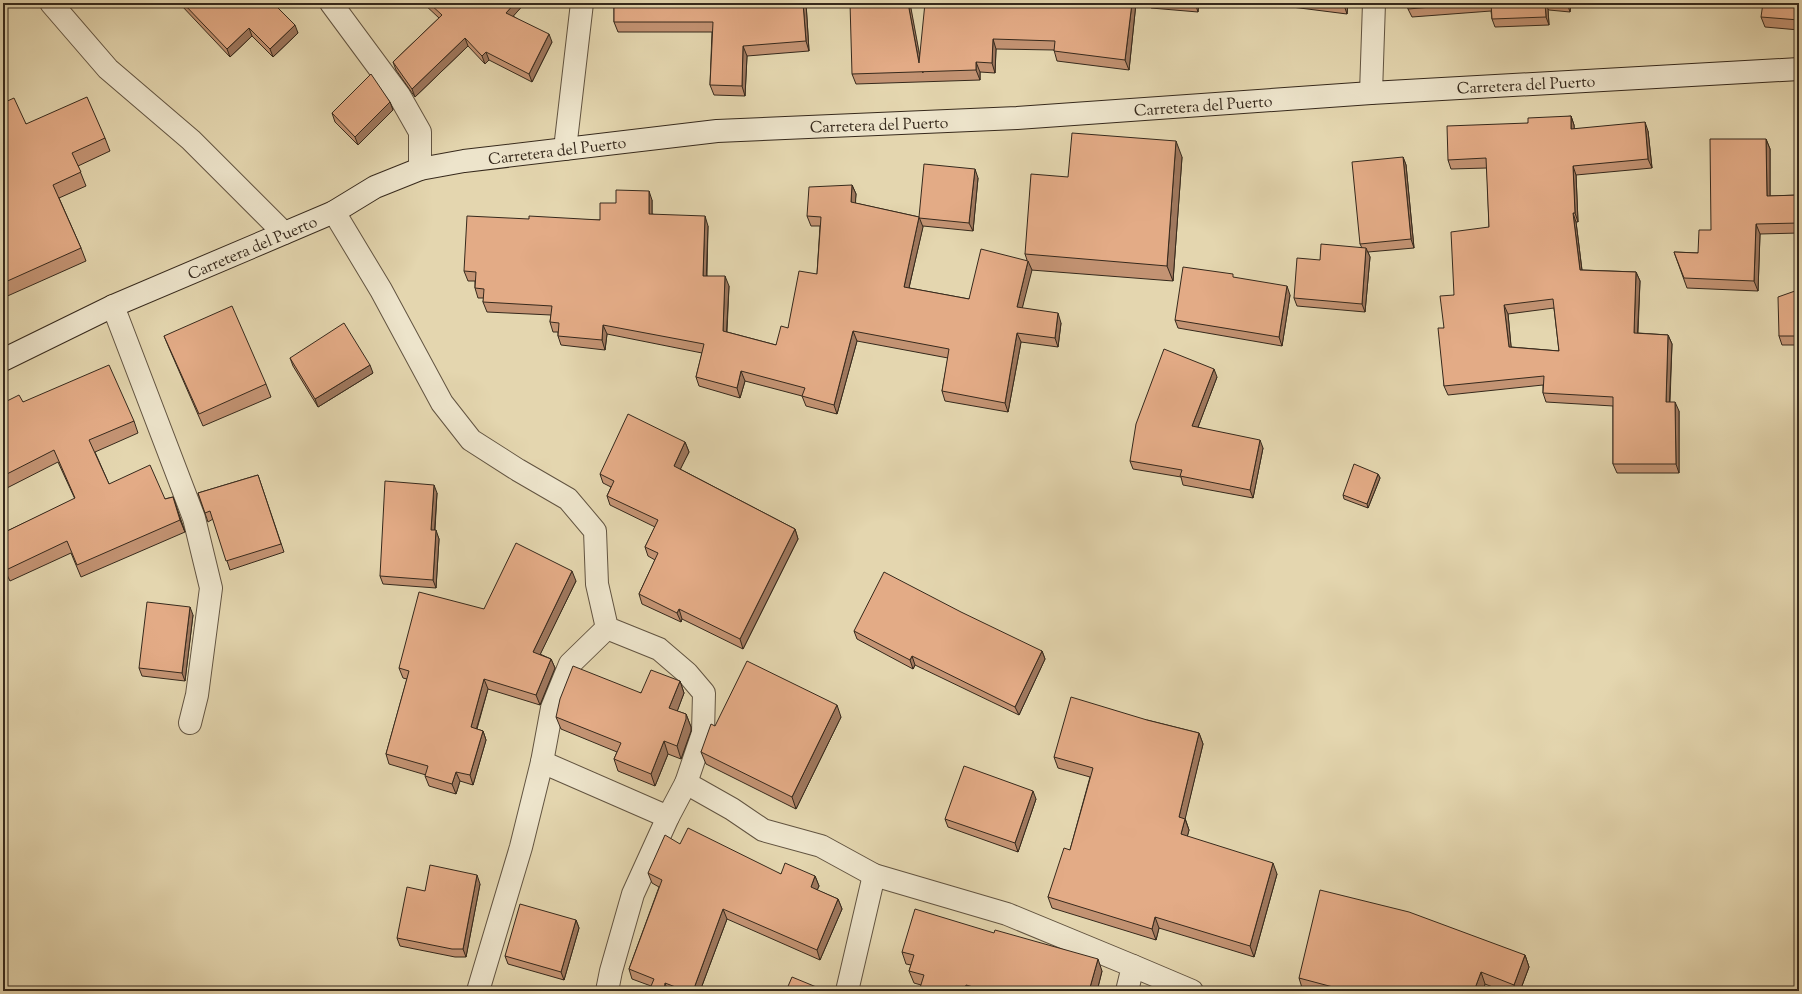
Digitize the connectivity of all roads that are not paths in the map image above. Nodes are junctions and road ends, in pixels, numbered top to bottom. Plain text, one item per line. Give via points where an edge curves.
1 (51, 3) edge
2 (331, 3) edge
3 (582, 3) edge
4 (1374, 3) edge
5 (1799, 69) edge
6 (1372, 93) junction
7 (565, 149) junction
8 (420, 169) junction
9 (334, 212) junction
10 (284, 233) junction
11 (113, 306) junction
12 (3, 360) edge
13 (607, 628) junction
14 (190, 723) dead end
15 (542, 762) junction
16 (686, 783) junction
17 (668, 817) junction
18 (874, 875) junction
19 (1133, 966) junction
20 (478, 991) edge
21 (607, 991) edge
22 (847, 991) edge
23 (1127, 991) edge
24 (1192, 991) edge

1 - 10 street via 108,69 191,140
2 - 8 street via 399,94 420,132
3 - 7 street
4 - 6 street
5 - 6 street, Carretera del Puerto
6 - 7 street, Carretera del Puerto via 1017,118 717,131
7 - 8 street, Carretera del Puerto via 464,160
8 - 9 street, Carretera del Puerto via 374,187
9 - 10 street, Carretera del Puerto
9 - 13 street via 381,290 442,403 471,440 568,499 595,531 597,584
10 - 11 street, Carretera del Puerto
11 - 12 street, Carretera del Puerto
11 - 14 street via 194,518 211,588 197,695
13 - 15 street via 570,664 552,708
13 - 16 street via 659,649 687,673 704,693 703,734
15 - 17 street
15 - 20 street via 521,847
16 - 17 street
16 - 18 street via 763,830 821,846
17 - 21 street via 633,894
18 - 19 street via 1008,914
18 - 22 street
19 - 23 street
19 - 24 street

